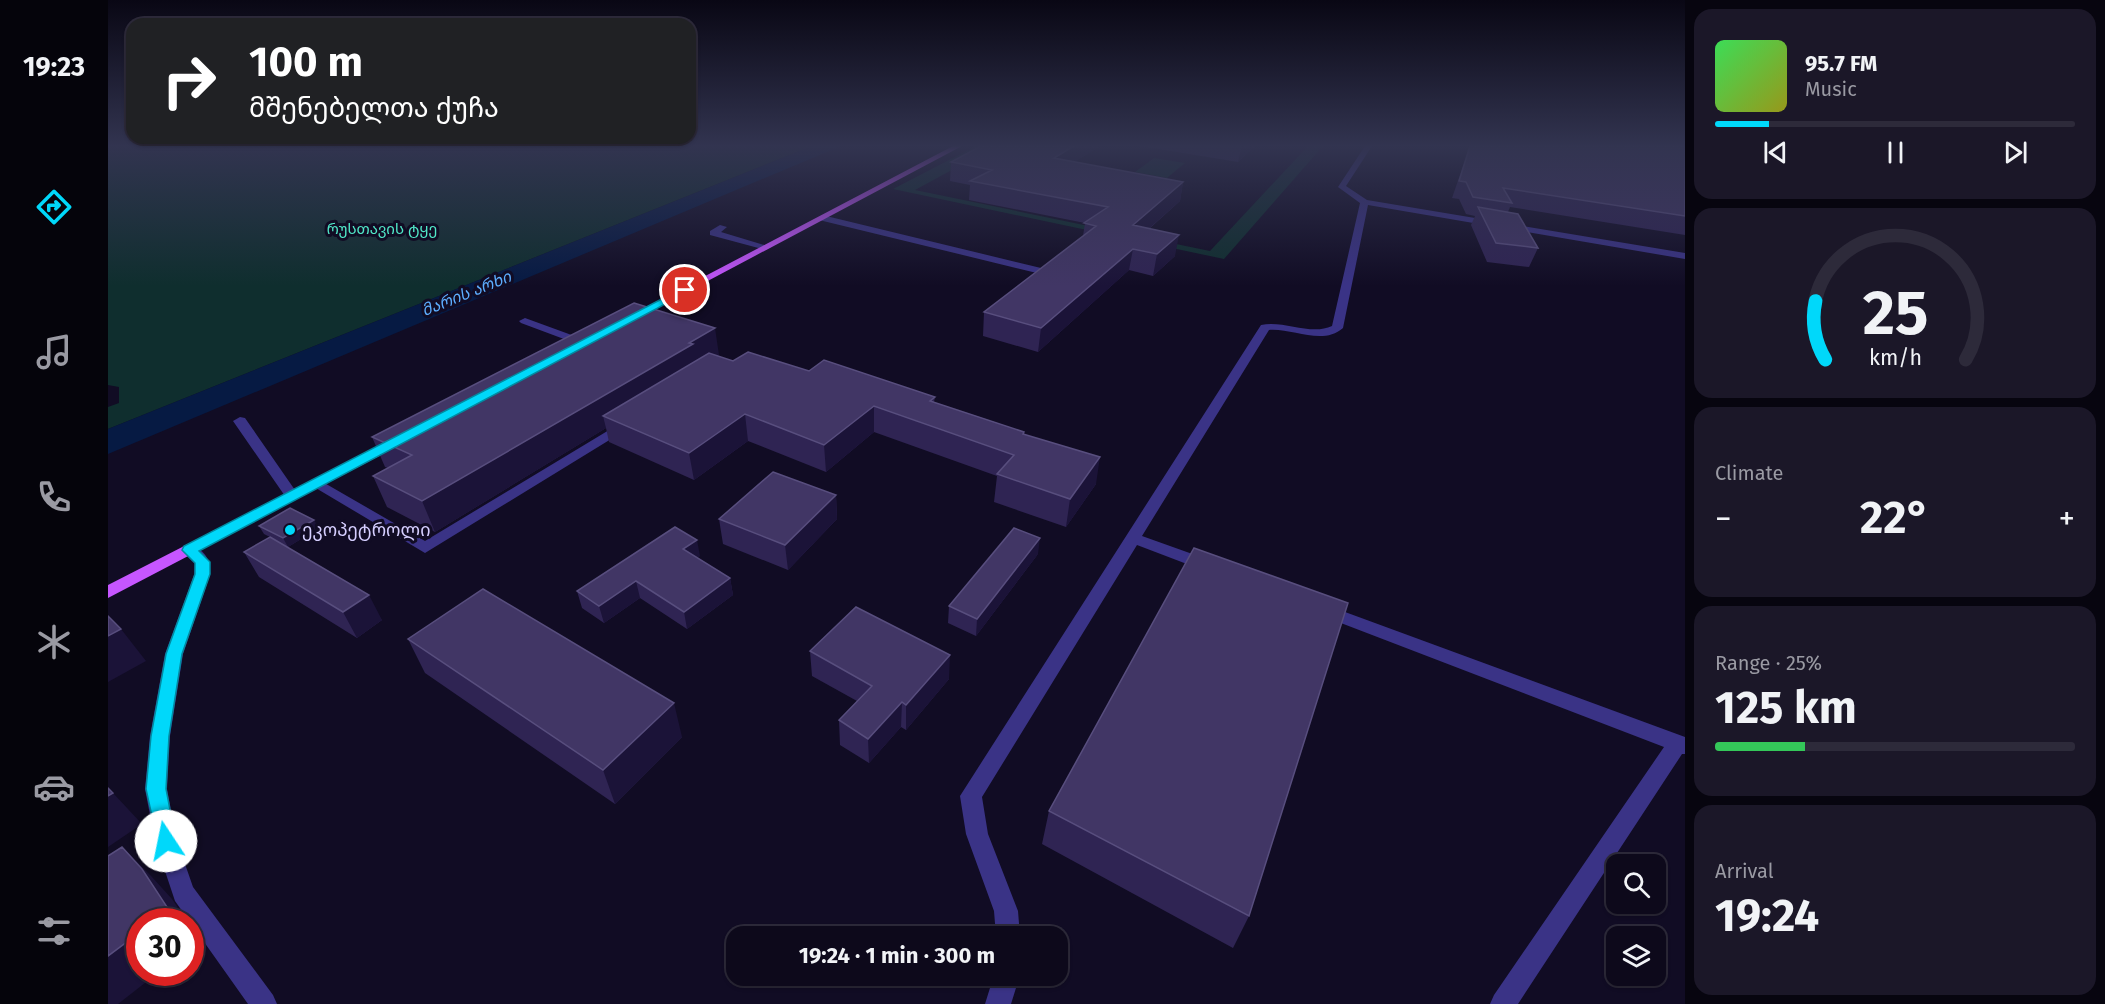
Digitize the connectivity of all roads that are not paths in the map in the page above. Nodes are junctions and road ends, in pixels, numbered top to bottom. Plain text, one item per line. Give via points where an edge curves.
1 (869, 193) edge
2 (1351, 193) edge
3 (1364, 202) junction
4 (822, 218) junction
5 (723, 227) dead end
6 (766, 247) junction
7 (1685, 256) edge
8 (1041, 271) edge
9 (525, 321) dead end
10 (624, 322) edge
11 (589, 340) joint
12 (563, 354) edge
13 (635, 418) edge
14 (240, 421) dead end
15 (409, 435) edge
16 (316, 484) junction
17 (292, 496) junction
18 (1133, 538) junction
19 (189, 550) junction
20 (1222, 572) edge
21 (108, 592) edge
22 (1311, 605) edge
23 (1681, 746) edge
24 (1007, 926) edge
25 (1004, 986) edge
26 (264, 1004) edge
27 (998, 1004) edge
28 (1503, 1004) edge

1 - 4 main road
2 - 3 street
3 - 7 street
3 - 18 street via 1337,328 1331,333 1315,333 1288,326 1265,327
4 - 6 main road
4 - 8 street
5 - 6 street via 713,232
6 - 10 main road
9 - 11 street
11 - 12 main road
13 - 16 street via 425,548
14 - 17 street
15 - 16 main road
16 - 17 main road
17 - 19 main road
18 - 20 street
18 - 24 street via 971,796 977,834 1006,911
19 - 21 main road
19 - 26 street via 202,562 202,574 174,654 160,736 156,789 166,841 183,893
22 - 23 street
23 - 28 street
25 - 27 street

